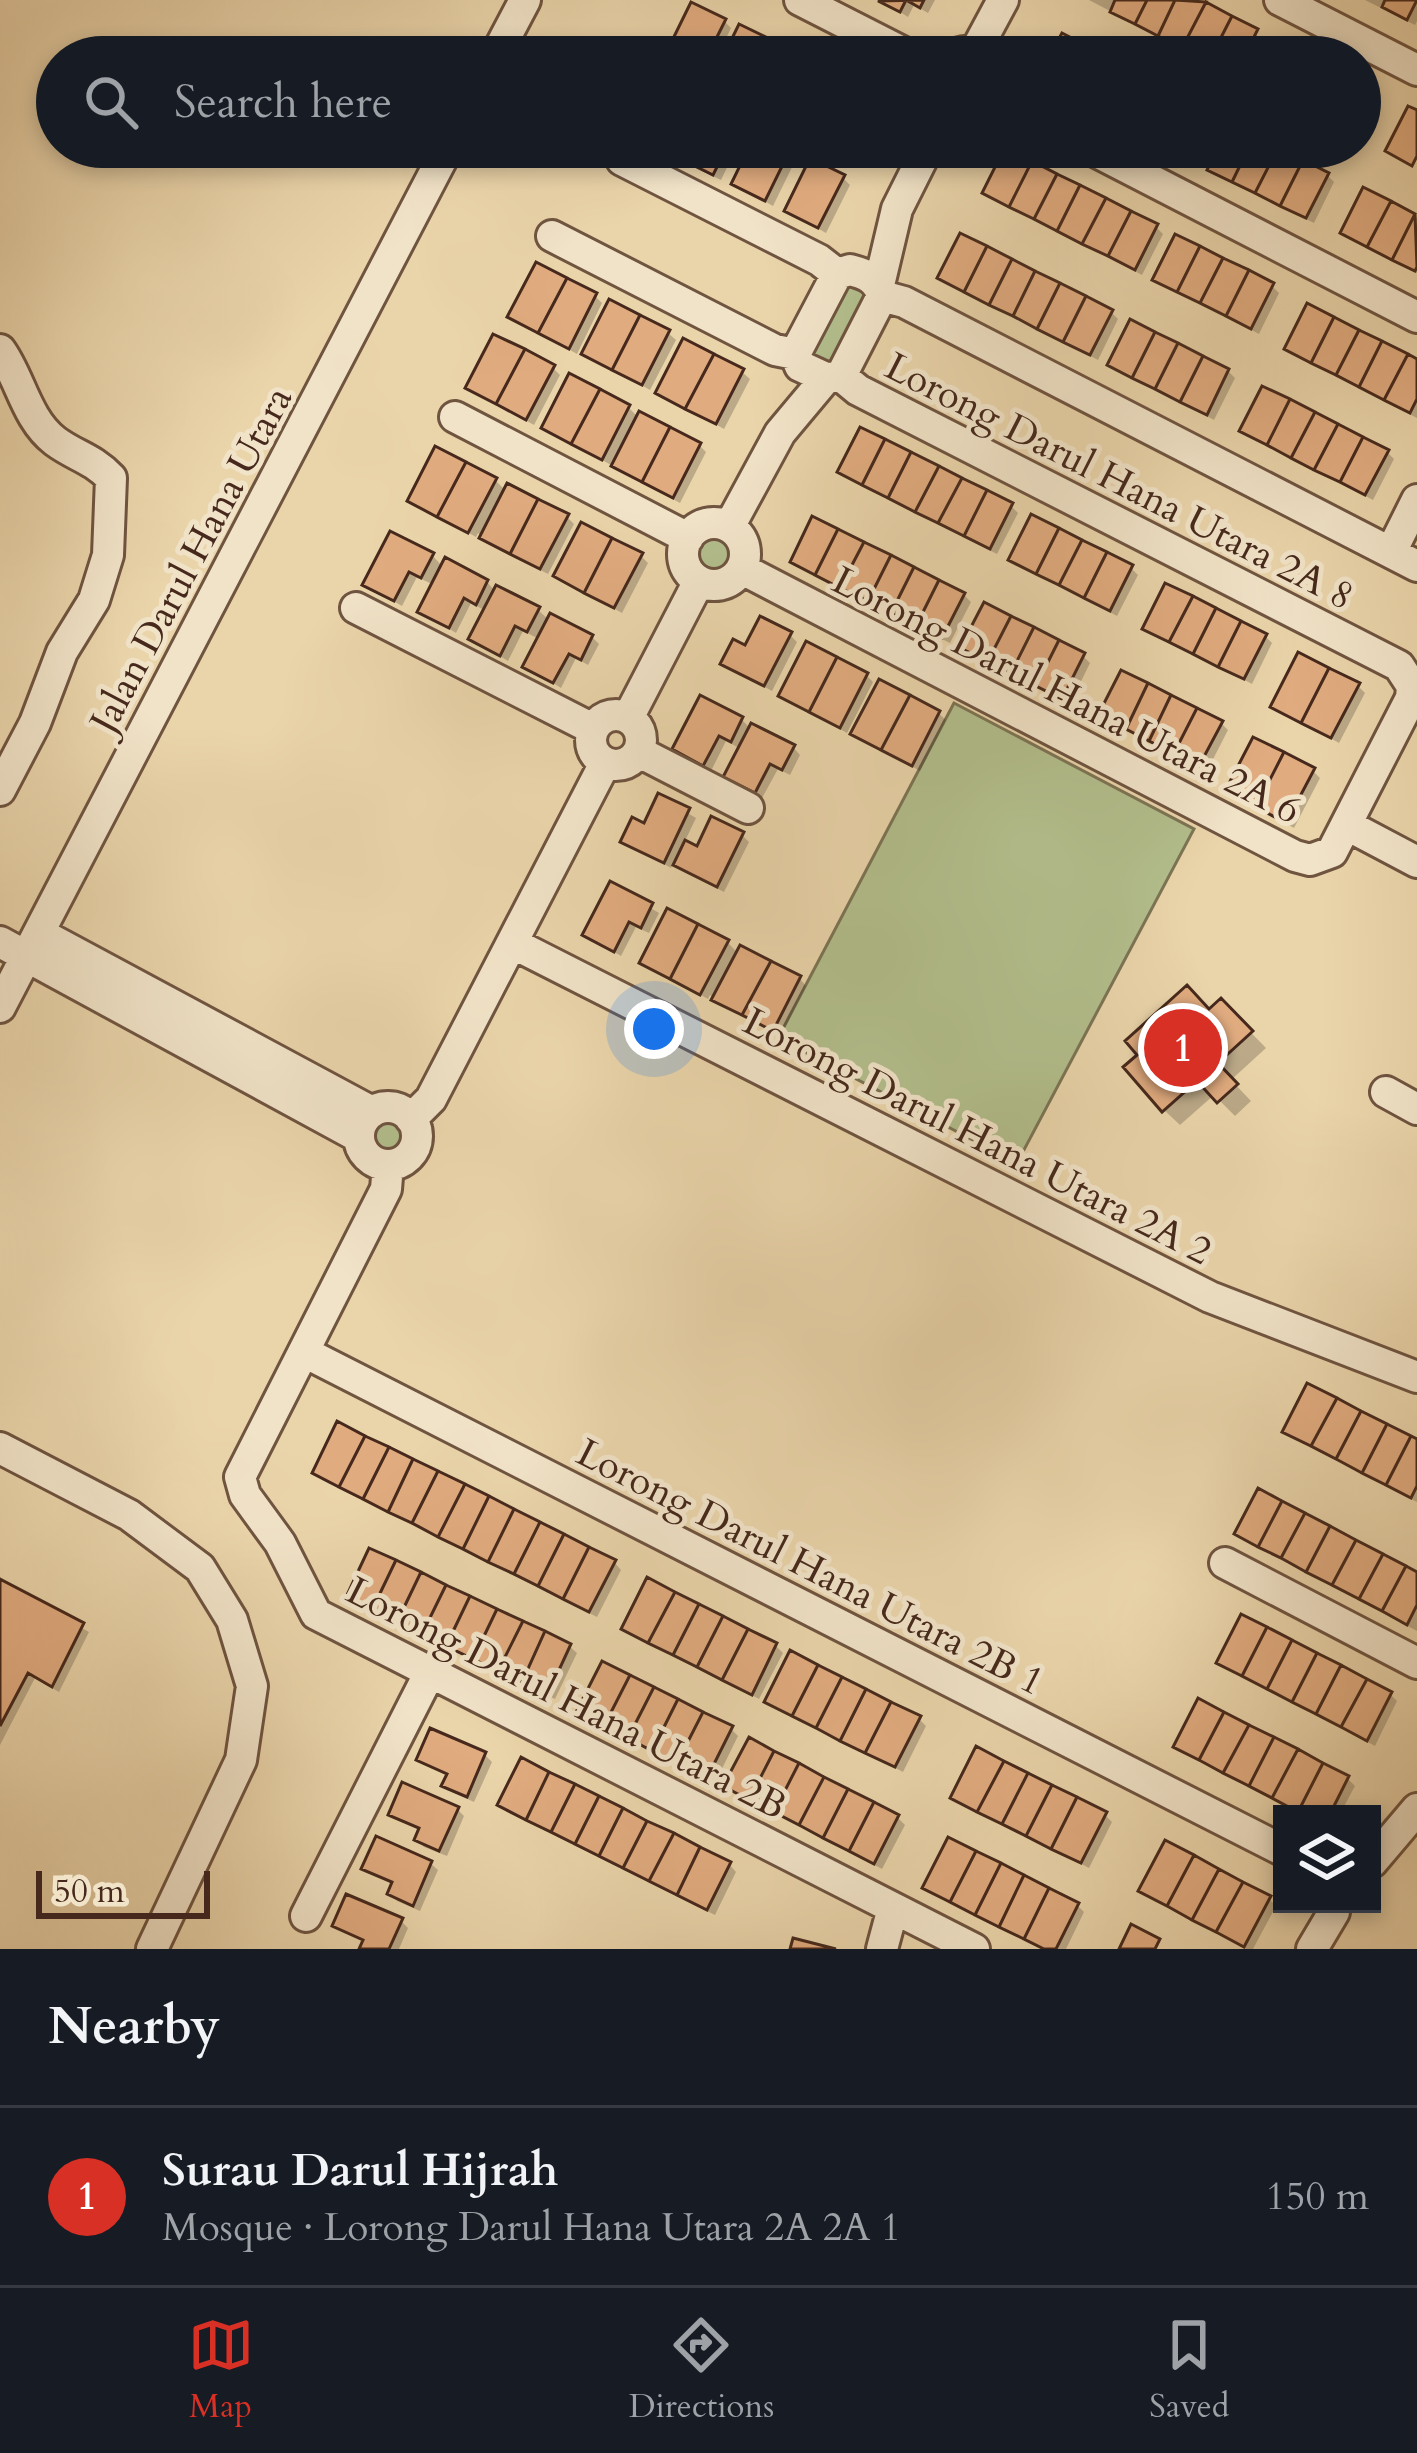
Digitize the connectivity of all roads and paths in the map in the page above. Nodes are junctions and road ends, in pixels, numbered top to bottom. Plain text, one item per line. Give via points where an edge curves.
1 (525, 0) edge
2 (800, 0) edge
3 (1003, 0) edge
4 (1280, 0) edge
5 (506, 36) edge
6 (871, 36) edge
7 (979, 36) edge
8 (1350, 36) edge
9 (1381, 52) edge
10 (1417, 70) edge
11 (437, 168) edge
12 (638, 168) edge
13 (918, 168) edge
14 (1128, 168) edge
15 (897, 209) junction
16 (553, 236) dead end
17 (843, 272) junction
18 (880, 291) junction
19 (1417, 317) edge
20 (0, 350) edge
21 (815, 368) junction
22 (454, 417) dead end
23 (1417, 500) edge
24 (729, 527) junction
25 (688, 538) junction
26 (1404, 559) edge
27 (742, 569) junction
28 (698, 581) junction
29 (356, 608) dead end
30 (628, 718) junction
31 (593, 729) junction
32 (640, 752) junction
33 (604, 764) junction
34 (0, 790) edge
35 (748, 808) dead end
36 (1346, 825) junction
37 (1417, 862) edge
38 (512, 943) junction
39 (21, 944) edge
40 (0, 1007) edge
41 (1386, 1092) dead end
42 (1417, 1108) edge
43 (411, 1119) junction
44 (366, 1125) junction
45 (388, 1166) junction
46 (304, 1352) junction
47 (1417, 1377) edge
48 (0, 1448) edge
49 (1225, 1563) dead end
50 (1417, 1663) edge
51 (430, 1672) junction
52 (1417, 1810) edge
53 (1273, 1845) edge
54 (1381, 1852) edge
55 (893, 1908) junction
56 (1334, 1913) edge
57 (307, 1916) dead end
58 (152, 1949) edge
59 (882, 1949) edge
60 (974, 1949) edge
61 (1312, 1949) edge

1 - 5 street
2 - 6 street
3 - 7 street
4 - 8 street
9 - 10 street
11 - 39 street, Jalan Darul Hana Utara
12 - 17 street
13 - 15 street
14 - 19 street
15 - 17 street
15 - 18 street
16 - 21 street, Lorong Darul Hana Utara 2A 8
17 - 18 street via 865,274
17 - 21 street
18 - 21 street
18 - 26 street
20 - 34 street via 35,418 111,478 112,506 94,599
21 - 24 street
21 - 36 street, Lorong Darul Hana Utara 2A 8 via 1399,666 1411,698
22 - 25 street
23 - 26 street
24 - 25 street via 710,523
24 - 27 street via 743,542
25 - 28 street via 683,560
27 - 28 street via 723,584
27 - 36 street, Lorong Darul Hana Utara 2A 6 via 1295,856 1332,852
28 - 30 street
29 - 31 street
30 - 31 street via 610,716
30 - 32 street via 641,736
31 - 33 street via 593,751
32 - 33 street via 628,763
32 - 35 street
33 - 38 street
36 - 37 street
38 - 43 street via 431,1100
38 - 47 street, Lorong Darul Hana Utara 2A 2 via 1210,1297
39 - 40 street, Jalan Darul Hana Utara
39 - 44 street
41 - 42 street
43 - 44 street via 391,1108
43 - 45 street via 414,1150
44 - 45 street via 367,1156
45 - 46 street, Lorong Darul Hana Utara 2B via 386,1189
46 - 51 street, Lorong Darul Hana Utara 2B via 249,1456 240,1478 245,1496 316,1614
46 - 53 street, Lorong Darul Hana Utara 2B 1
48 - 58 street via 129,1515 200,1568 232,1619 252,1686 241,1760
49 - 50 street
51 - 55 street, Lorong Darul Hana Utara 2B
51 - 57 street
52 - 54 street
55 - 59 street
55 - 60 street, Lorong Darul Hana Utara 2B
56 - 61 street

